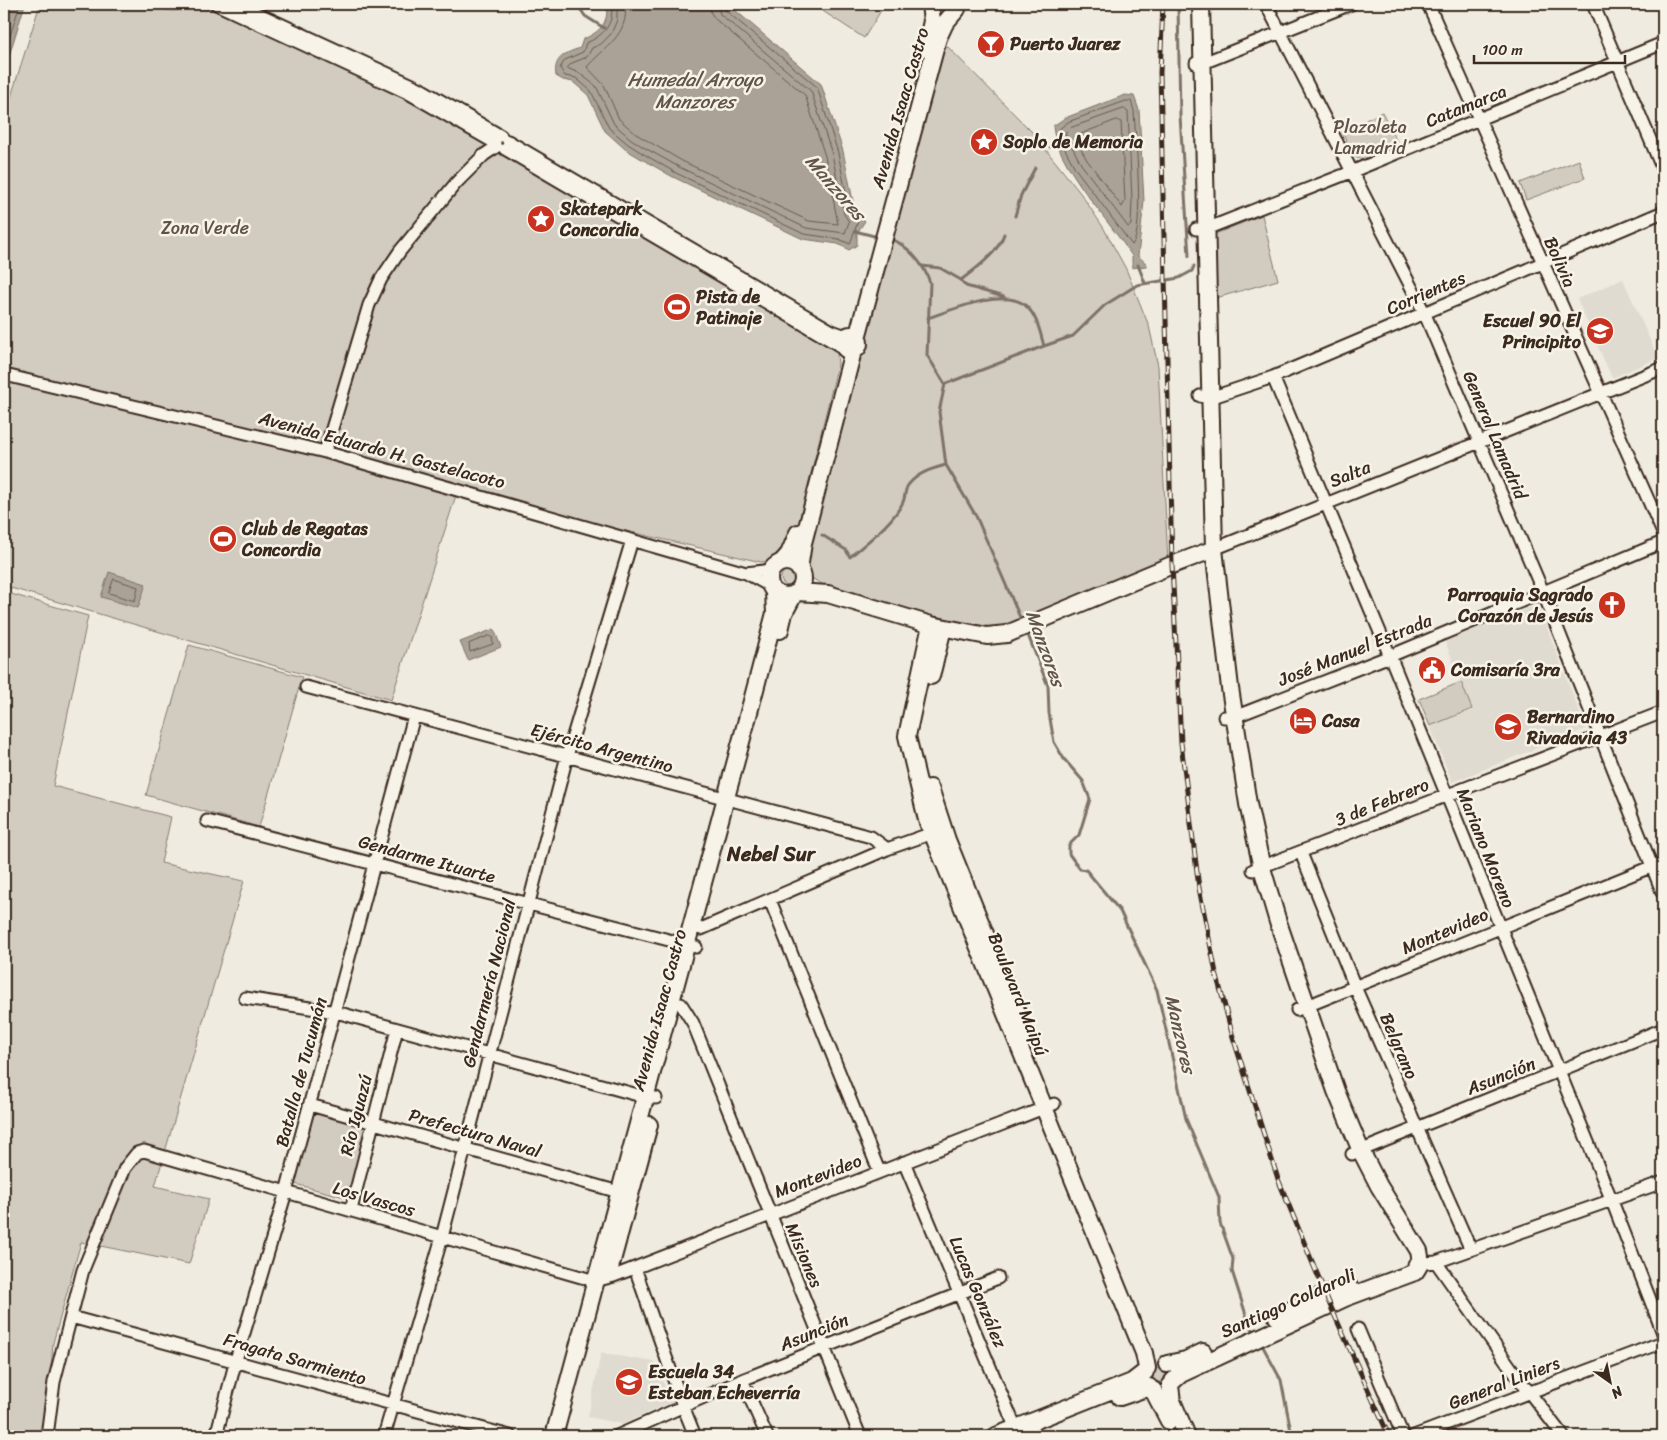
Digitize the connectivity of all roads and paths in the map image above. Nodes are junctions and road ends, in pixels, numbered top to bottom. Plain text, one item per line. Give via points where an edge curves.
1 (216, 4) edge
2 (237, 4) edge
3 (931, 4) edge
4 (1192, 4) edge
5 (1201, 4) edge
6 (1266, 4) edge
7 (1351, 4) edge
8 (1428, 4) edge
9 (1593, 4) edge
10 (961, 5) edge
11 (1280, 33) junction
12 (1663, 43) edge
13 (1618, 62) junction
14 (1199, 63) junction
15 (1478, 120) junction
16 (501, 143) junction
17 (1663, 170) edge
18 (1351, 172) junction
19 (893, 187) junction
20 (1663, 212) edge
21 (1201, 229) junction
22 (1542, 264) junction
23 (1424, 312) junction
24 (849, 343) junction
25 (1663, 368) edge
26 (5, 375) dead end
27 (1272, 377) junction
28 (1600, 394) junction
29 (1205, 397) junction
30 (1479, 444) junction
31 (325, 452) junction
32 (1326, 506) junction
33 (1663, 533) edge
34 (632, 540) junction
35 (1663, 542) edge
36 (1209, 552) junction
37 (801, 573) junction
38 (774, 578) junction
39 (1543, 592) junction
40 (795, 593) junction
41 (828, 594) junction
42 (937, 626) junction
43 (1390, 656) junction
44 (306, 687) dead end
45 (1663, 712) edge
46 (414, 716) junction
47 (1229, 717) junction
48 (1600, 736) junction
49 (567, 756) junction
50 (1445, 796) junction
51 (731, 800) junction
52 (207, 821) dead end
53 (937, 831) junction
54 (886, 849) junction
55 (1301, 853) junction
56 (375, 864) junction
57 (1658, 864) edge
58 (1257, 869) junction
59 (1663, 894) edge
60 (770, 900) junction
61 (527, 904) junction
62 (1499, 927) junction
63 (696, 928) junction
64 (691, 946) junction
65 (1355, 987) junction
66 (245, 998) dead end
67 (681, 1004) junction
68 (1301, 1008) junction
69 (336, 1012) junction
70 (396, 1029) junction
71 (1663, 1030) edge
72 (490, 1055) junction
73 (1558, 1072) junction
74 (650, 1097) junction
75 (310, 1105) junction
76 (1049, 1106) junction
77 (372, 1122) junction
78 (1416, 1129) junction
79 (464, 1148) junction
80 (1356, 1152) junction
81 (904, 1162) junction
82 (880, 1170) junction
83 (1663, 1182) edge
84 (286, 1192) junction
85 (624, 1194) junction
86 (1612, 1201) junction
87 (351, 1210) junction
88 (769, 1214) junction
89 (442, 1237) junction
90 (1470, 1250) junction
91 (1423, 1263) junction
92 (635, 1268) junction
93 (998, 1278) dead end
94 (601, 1279) junction
95 (959, 1293) junction
96 (71, 1317) junction
97 (1358, 1329) dead end
98 (1663, 1333) edge
99 (1255, 1334) junction
100 (1663, 1342) edge
101 (824, 1347) junction
102 (236, 1360) junction
103 (1153, 1374) junction
104 (742, 1380) junction
105 (1171, 1384) junction
106 (1528, 1392) junction
107 (392, 1405) junction
108 (683, 1406) junction
109 (1018, 1434) edge
110 (47, 1436) edge
111 (216, 1436) edge
112 (384, 1436) edge
113 (510, 1436) edge
114 (554, 1436) edge
115 (564, 1436) edge
116 (617, 1436) edge
117 (696, 1436) edge
118 (767, 1436) edge
119 (860, 1436) edge
120 (996, 1436) edge
121 (1176, 1436) edge
122 (1187, 1436) edge
123 (1403, 1436) edge
124 (1414, 1436) edge
125 (1563, 1436) edge

1 - 16 street via 410,94
2 - 16 street via 419,88
3 - 10 main road via 942,12
3 - 19 main road, Avenida Isaac Castro via 931,31
4 - 14 main road
5 - 14 main road
6 - 11 street, General Lamadrid
7 - 11 street
8 - 15 street, Bolivia
9 - 13 street
10 - 19 main road, Avenida Isaac Castro via 945,23 938,38
11 - 14 street
11 - 18 street, General Lamadrid
12 - 13 street, Catamarca
13 - 15 street, Catamarca
13 - 17 street
14 - 21 main road
15 - 18 street, Catamarca
15 - 22 street, Bolivia
16 - 24 street
16 - 31 street via 484,155 456,184 400,250 381,279 368,305
18 - 21 street, Catamarca
18 - 23 street, General Lamadrid
19 - 24 main road, Avenida Isaac Castro
20 - 22 street, Corrientes
21 - 29 main road
22 - 23 street, Corrientes
22 - 28 street, Bolivia
23 - 27 street, Corrientes
23 - 30 street, General Lamadrid
24 - 37 main road, Avenida Isaac Castro via 803,543
24 - 38 main road, Avenida Isaac Castro via 796,540
25 - 28 street, Salta
26 - 31 street, Avenida Eduardo H. Gastelacoto
27 - 29 street, Corrientes
27 - 32 street, Mariano Moreno
28 - 30 street, Salta
28 - 33 street, Bolivia
29 - 36 main road
30 - 32 street, Salta
30 - 39 street, General Lamadrid
31 - 34 street, Avenida Eduardo H. Gastelacoto
32 - 36 street, Salta
32 - 43 street, Mariano Moreno
34 - 38 street, Avenida Eduardo H. Gastelacoto
34 - 49 street, Gendarmería Nacional
35 - 39 street, José Manuel Estrada
36 - 42 main road, Salta via 1007,634 986,636
36 - 47 main road via 1220,610
37 - 38 main road via 791,564
37 - 40 main road via 802,585
37 - 41 main road
38 - 40 main road via 784,596
38 - 51 main road, Avenida Isaac Castro via 775,613
39 - 43 street, José Manuel Estrada
39 - 48 street, General Lamadrid
40 - 41 main road
40 - 51 main road, Avenida Isaac Castro via 784,614
41 - 42 main road
42 - 53 main road, Boulevard Maipú via 919,740
43 - 47 street, José Manuel Estrada
43 - 50 street, Mariano Moreno
44 - 46 street, Ejército Argentino
45 - 48 street, 3 de Febrero
46 - 49 street, Ejército Argentino
46 - 56 street, Batalla de Tucumán
47 - 58 main road via 1238,802
48 - 50 street, 3 de Febrero
48 - 57 street, General Lamadrid
49 - 51 street, Ejército Argentino
49 - 61 street, Gendarmería Nacional
50 - 55 street, 3 de Febrero
50 - 62 street, Mariano Moreno
51 - 54 street, Ejército Argentino via 871,837
51 - 63 main road, Avenida Isaac Castro
52 - 56 street, Gendarme Ituarte
53 - 54 street
53 - 76 main road, Boulevard Maipú
54 - 60 street
55 - 58 street, 3 de Febrero
55 - 65 street, Belgrano
56 - 61 street, Gendarme Ituarte
56 - 69 street, Batalla de Tucumán
57 - 59 street, General Lamadrid
57 - 62 street, Montevideo
58 - 68 main road
60 - 63 street
60 - 82 street
61 - 64 street, Gendarme Ituarte
61 - 72 street, Gendarmería Nacional
62 - 65 street, Montevideo
62 - 73 street, Mariano Moreno
63 - 64 main road, Avenida Isaac Castro
64 - 67 main road, Avenida Isaac Castro
64 - 74 main road, Avenida Isaac Castro
65 - 68 street, Montevideo
65 - 78 street, Belgrano
66 - 69 street
67 - 74 main road, Avenida Isaac Castro
67 - 88 street, Misiones via 693,1023
68 - 80 main road via 1326,1092
69 - 70 street
69 - 75 street, Batalla de Tucumán
70 - 72 street
70 - 77 street, Río Iguazú
71 - 73 street, Asunción
72 - 74 street
72 - 79 street, Gendarmería Nacional
73 - 78 street, Asunción
73 - 86 street, Mariano Moreno
74 - 85 main road, Avenida Isaac Castro
75 - 77 street, Prefectura Naval
75 - 84 street, Batalla de Tucumán
76 - 81 street, Montevideo
76 - 103 main road, Boulevard Maipú
77 - 79 street, Prefectura Naval
77 - 87 street, Río Iguazú
78 - 80 street, Asunción
78 - 90 street, Belgrano
79 - 85 street, Prefectura Naval
79 - 89 street, Gendarmería Nacional
80 - 91 main road via 1409,1252
81 - 82 street, Montevideo
81 - 95 street, Lucas González
82 - 88 street, Montevideo
83 - 86 street, Santiago Coldaroli
84 - 87 street, Los Vascos
84 - 96 street, Los Vascos via 144,1151 138,1153 125,1168 83,1270
84 - 102 street, Batalla de Tucumán
85 - 94 main road, Avenida Isaac Castro
86 - 90 street, Santiago Coldaroli
86 - 98 street, Mariano Moreno
87 - 89 street, Los Vascos
88 - 92 street, Montevideo
88 - 101 street, Misiones
89 - 94 street, Los Vascos
89 - 107 street, Gendarmería Nacional
90 - 91 street, Santiago Coldaroli
91 - 99 main road, Santiago Coldaroli via 1325,1294
91 - 106 street
92 - 94 street, Montevideo
92 - 108 street
93 - 95 street, Asunción
94 - 114 main road, Avenida Isaac Castro
94 - 115 main road, Avenida Isaac Castro
95 - 101 street, Asunción
95 - 109 street, Lucas González
96 - 102 street, Fragata Sarmiento
96 - 110 street via 54,1382
97 - 123 street
99 - 103 main road, Santiago Coldaroli
99 - 105 main road, Santiago Coldaroli via 1182,1374
100 - 106 street, General Liniers
101 - 104 street, Asunción
101 - 119 street, Misiones
102 - 107 street, Fragata Sarmiento
102 - 111 street, Batalla de Tucumán
103 - 105 main road via 1173,1372
103 - 109 main road, Santiago Coldaroli
103 - 121 main road, Boulevard Maipú
104 - 108 street, Asunción
104 - 118 street
105 - 122 main road via 1172,1401
106 - 124 street, General Liniers
106 - 125 street
107 - 112 street, Gendarmería Nacional
107 - 113 street, Fragata Sarmiento
108 - 116 street, Asunción
108 - 117 street
109 - 120 main road, Santiago Coldaroli

